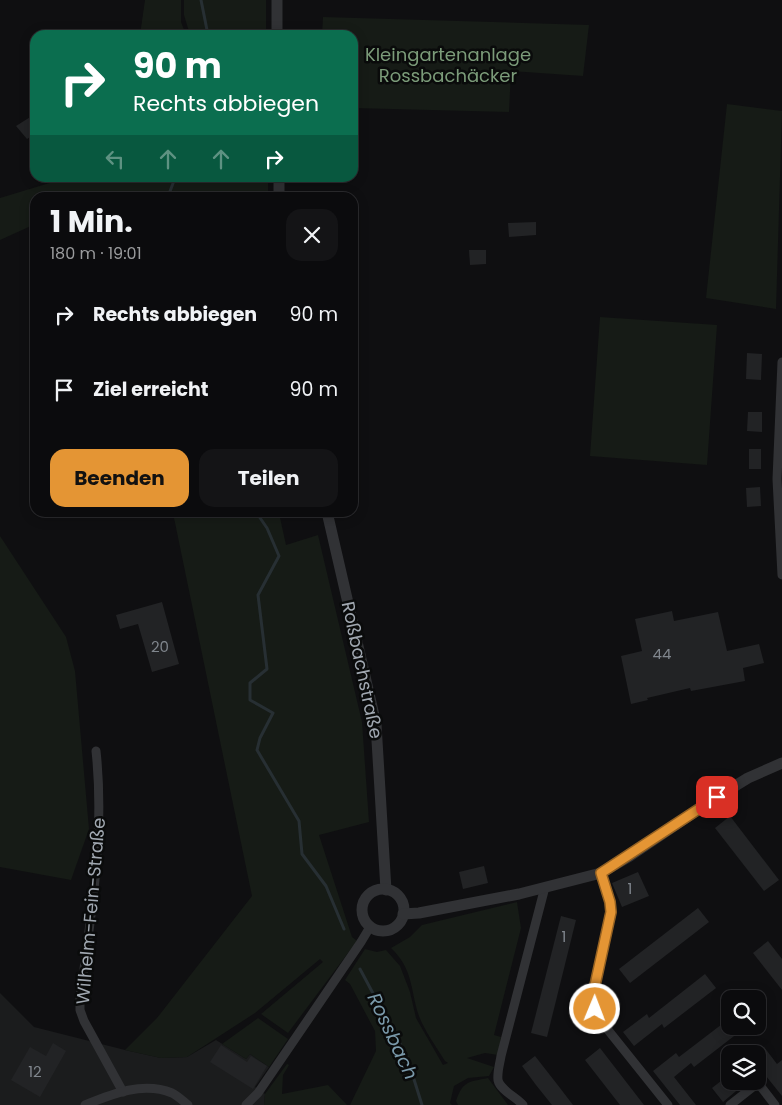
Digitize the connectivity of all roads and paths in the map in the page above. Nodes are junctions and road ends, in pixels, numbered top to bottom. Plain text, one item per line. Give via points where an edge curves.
1 (277, 0) edge
2 (277, 30) edge
3 (782, 362) edge
4 (328, 517) edge
5 (782, 575) edge
6 (96, 751) dead end
7 (782, 763) edge
8 (601, 873) junction
9 (545, 887) junction
10 (386, 890) junction
11 (404, 914) junction
12 (370, 927) junction
13 (123, 1092) junction
14 (248, 1104) edge
15 (85, 1105) edge
16 (188, 1105) edge
17 (523, 1105) edge
18 (668, 1105) edge
19 (730, 1105) edge
20 (775, 1105) edge

1 - 2 street
3 - 5 street via 778,479
4 - 10 street, Roßbachstraße via 376,724
6 - 13 street, Wilhelm-Fein-Straße via 100,810 80,1010
7 - 8 street via 748,778
8 - 9 street
8 - 18 street via 611,912 592,999 600,1020
9 - 11 street
9 - 17 street via 498,1077 502,1087
10 - 11 street via 402,901
10 - 12 street via 373,892 364,902 362,915
11 - 12 street via 390,930
12 - 14 street
13 - 15 street
13 - 16 street via 143,1088 162,1091 173,1094
19 - 20 street via 758,1083

